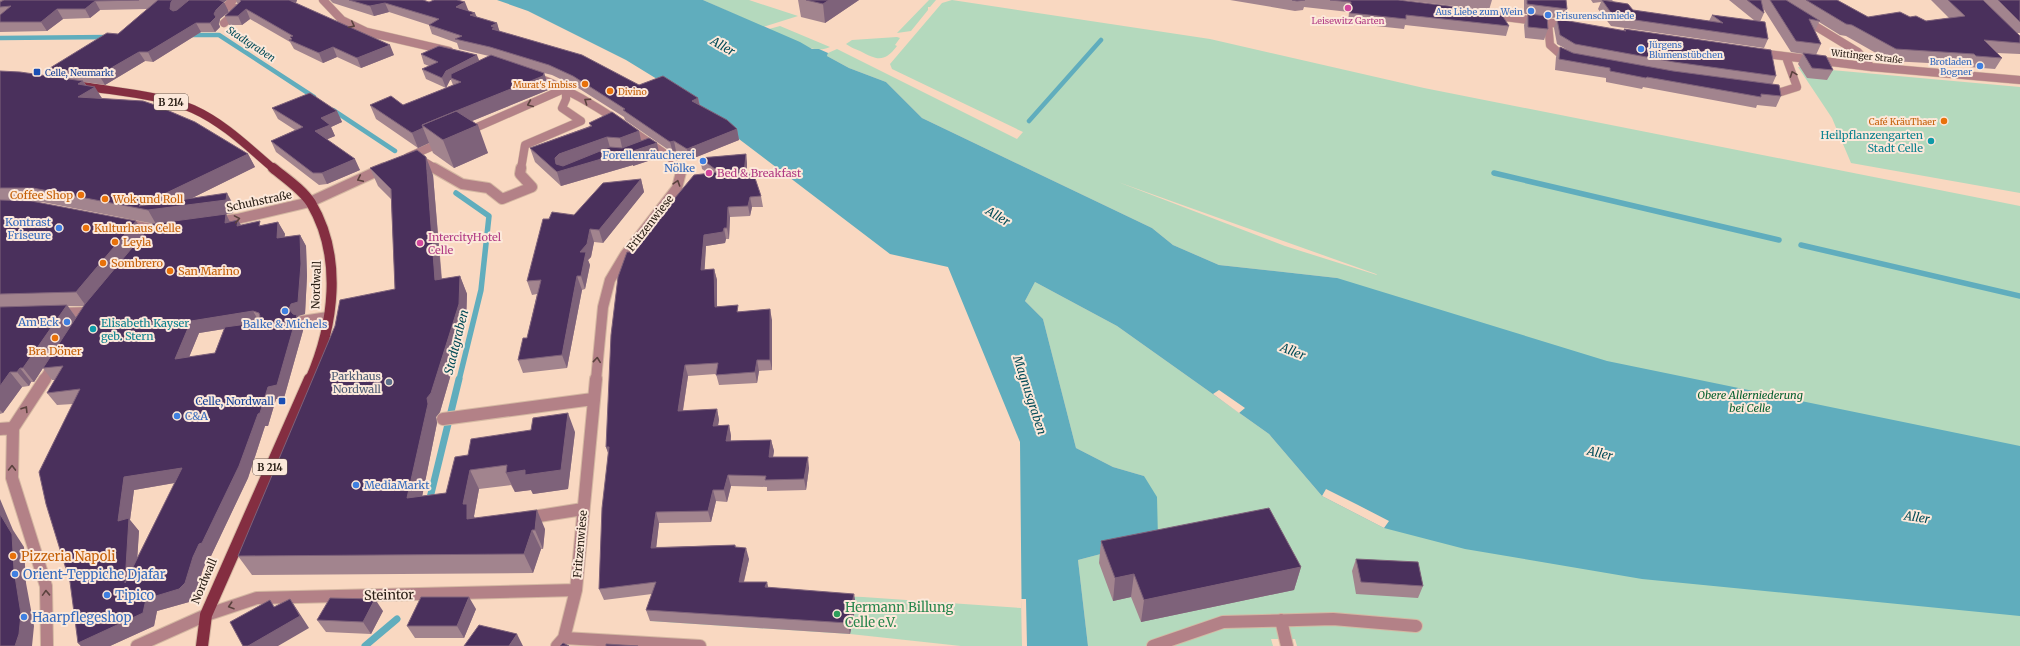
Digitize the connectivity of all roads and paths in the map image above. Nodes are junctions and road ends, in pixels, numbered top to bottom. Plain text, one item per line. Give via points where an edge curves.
1 (233, 0) edge
2 (323, 0) edge
3 (1481, 14) edge
4 (1799, 16) edge
5 (1548, 22) junction
6 (224, 23) dead end
7 (1575, 26) edge
8 (1748, 52) edge
9 (456, 53) edge
10 (1786, 57) junction
11 (1578, 60) edge
12 (1871, 67) junction
13 (524, 73) edge
14 (2020, 80) edge
15 (77, 85) edge
16 (566, 88) junction
17 (1758, 89) edge
18 (413, 155) junction
19 (310, 202) junction
20 (121, 223) edge
21 (208, 223) edge
22 (171, 228) edge
23 (156, 230) junction
24 (147, 242) edge
25 (52, 314) edge
26 (328, 317) junction
27 (302, 322) dead end
28 (81, 325) edge
29 (63, 351) edge
30 (593, 399) junction
31 (443, 419) dead end
32 (13, 428) junction
33 (0, 429) edge
34 (583, 509) junction
35 (514, 519) edge
36 (576, 590) junction
37 (206, 615) junction
38 (1281, 620) junction
39 (1416, 626) dead end
40 (560, 642) edge
41 (47, 646) edge
42 (137, 646) edge
43 (202, 646) edge
44 (700, 646) edge
45 (1152, 646) edge
46 (1287, 646) edge

1 - 6 street via 227,6 240,9
2 -> 9 street via 341,20 354,27 373,34
3 - 5 street
4 - 12 street via 1858,52
5 - 7 street
5 - 11 street via 1550,45 1559,53
8 - 10 street, Wittinger Straße
10 - 12 street, Wittinger Straße
17 -> 10 street via 1781,92 1797,87
12 - 14 street, Wittinger Straße
13 - 16 street, Fritzenwiese
15 - 19 main road, Nordwall / B 214 via 148,96 193,109 228,129
16 -> 18 street, Schuhstraße
16 - 18 street via 566,99 562,108 581,121 525,145 520,174 532,187 502,199 488,188 462,184
30 -> 16 street, Fritzenwiese via 603,307 610,280 625,255 677,188 681,172 671,158 649,147
18 -> 19 street, Schuhstraße
21 -> 19 street, Schuhstraße
19 - 26 main road, Nordwall / B 214 via 325,234 330,252 332,274
20 - 23 street
22 - 23 street
23 - 24 street
25 - 28 street via 92,310
26 - 27 street
26 - 37 main road, Nordwall / B 214 via 316,366
32 -> 29 street
30 - 31 street
30 - 34 street, Fritzenwiese
32 - 33 street
41 -> 32 street via 46,586 12,478
34 - 35 street
34 - 36 street, Fritzenwiese
36 -> 37 street, Steintor via 257,598
36 - 40 street, Fritzenwiese
37 - 42 street, Steintor
37 - 43 main road, Nordwall / B 214
38 - 39 street via 1333,619
38 - 45 street via 1222,622
38 - 46 street
40 - 44 street

